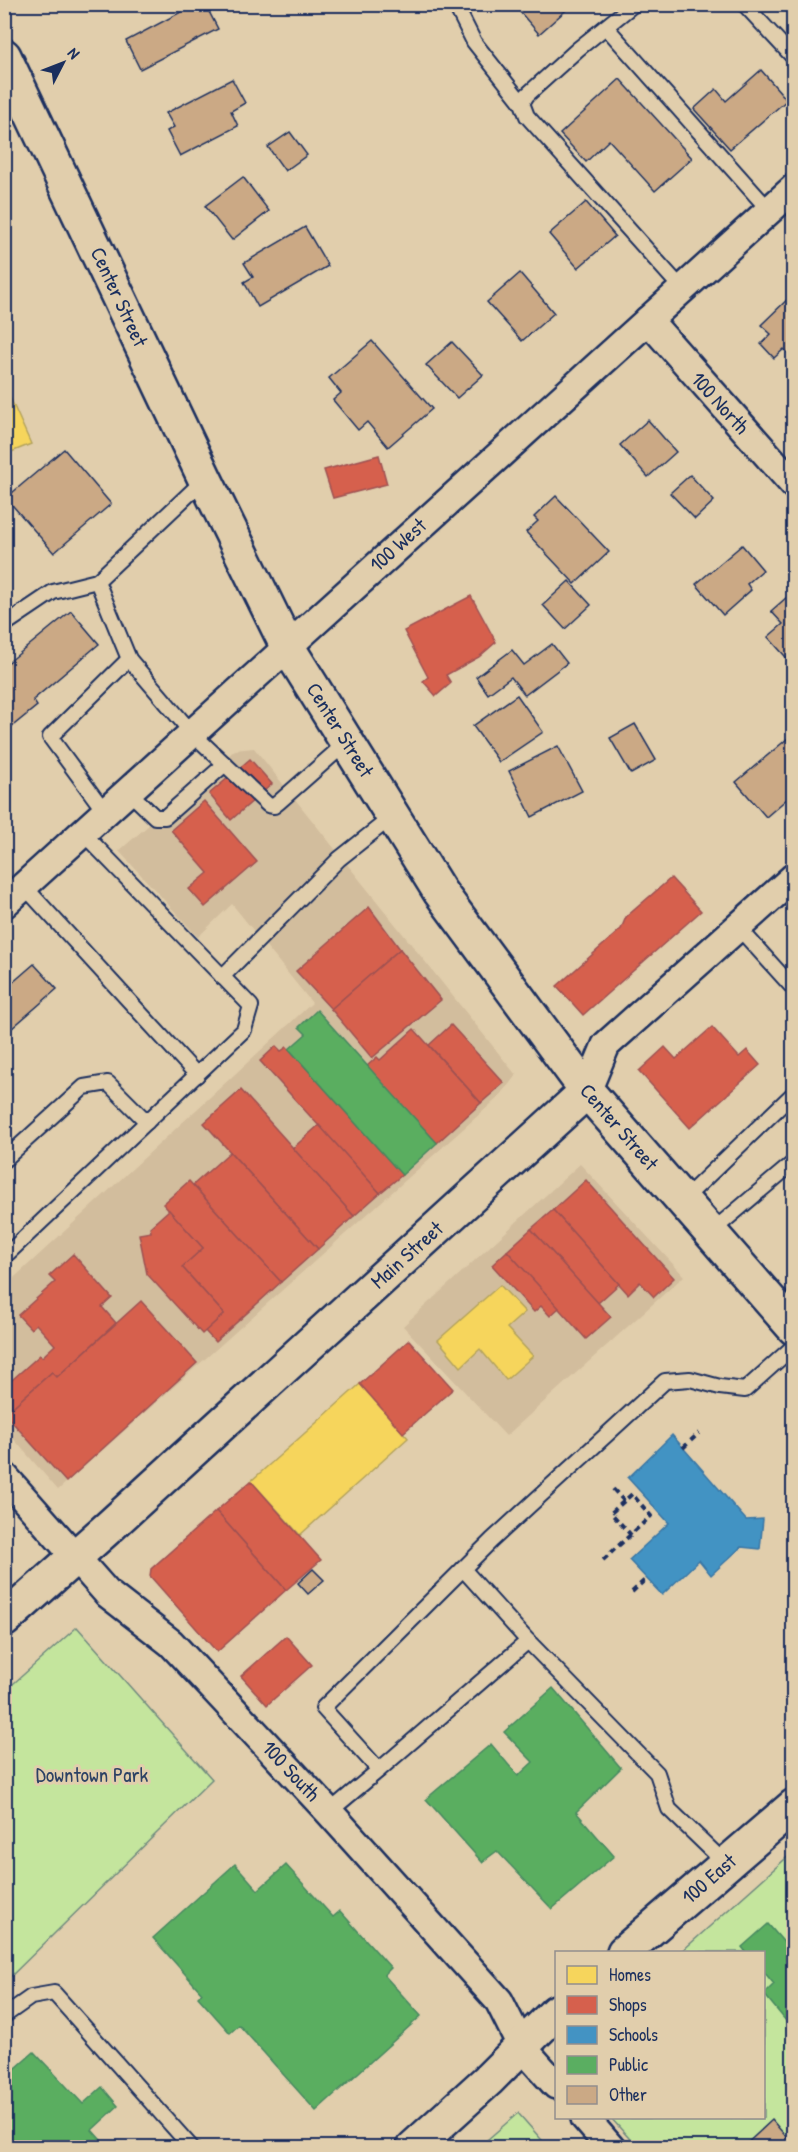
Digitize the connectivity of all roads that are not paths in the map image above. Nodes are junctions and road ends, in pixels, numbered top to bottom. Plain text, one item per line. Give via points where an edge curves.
1 (454, 4) edge
2 (634, 4) edge
3 (744, 4) edge
4 (606, 27) junction
5 (4, 56) edge
6 (794, 58) edge
7 (522, 103) junction
8 (794, 188) edge
9 (769, 210) junction
10 (682, 289) junction
11 (648, 320) junction
12 (205, 479) junction
13 (794, 485) edge
14 (97, 581) junction
15 (4, 625) edge
16 (287, 646) junction
17 (129, 658) junction
18 (192, 733) junction
19 (348, 741) junction
20 (225, 764) junction
21 (128, 791) junction
22 (105, 812) junction
23 (393, 816) junction
24 (83, 832) junction
25 (794, 877) edge
26 (24, 886) junction
27 (4, 904) edge
28 (738, 927) junction
29 (222, 977) junction
30 (794, 989) edge
31 (196, 1076) junction
32 (587, 1090) junction
33 (794, 1093) edge
34 (147, 1122) junction
35 (4, 1160) edge
36 (794, 1162) edge
37 (683, 1200) junction
38 (710, 1233) junction
39 (4, 1257) edge
40 (794, 1328) edge
41 (794, 1346) edge
42 (4, 1476) edge
43 (76, 1556) junction
44 (463, 1569) junction
45 (4, 1620) edge
46 (528, 1641) junction
47 (379, 1770) junction
48 (794, 1806) edge
49 (329, 1812) junction
50 (726, 1864) junction
51 (626, 1951) edge
52 (555, 2013) edge
53 (4, 2016) edge
54 (522, 2047) junction
55 (555, 2084) edge
56 (586, 2119) edge
57 (192, 2148) edge
58 (413, 2148) edge
59 (611, 2148) edge

1 - 7 lane via 474,42
2 - 4 lane
3 - 6 lane
4 - 7 lane
4 - 9 lane
5 - 12 main road, Center Street
7 - 10 lane via 527,116
8 - 9 street, 100 West
9 - 10 street, 100 West
10 - 11 street, 100 West
11 - 13 street, 100 North
11 - 16 street, 100 West
12 - 14 lane
12 - 16 main road, Center Street
14 - 15 lane via 53,592
14 - 17 lane
16 - 18 street, 100 West
16 - 19 main road, Center Street
17 - 18 lane
17 - 22 lane via 50,737
18 - 20 lane
18 - 21 street, 100 West
19 - 20 lane via 274,806 268,805
19 - 23 main road, Center Street
20 - 21 lane via 165,817 155,817
21 - 22 street, 100 West
22 - 24 street, 100 West
23 - 29 lane via 339,859
23 - 32 main road, Center Street via 440,892
24 - 26 street, 100 West
24 - 29 lane
25 - 28 street, Main Street
26 - 27 street, 100 West
26 - 31 lane
28 - 30 lane
28 - 32 street, Main Street via 606,1045
29 - 31 lane via 251,1006 244,1030
31 - 34 lane
32 - 37 main road, Center Street
32 - 43 main road, Main Street
33 - 37 lane
34 - 35 lane via 108,1083 84,1087
34 - 39 lane
36 - 38 lane
37 - 38 main road, Center Street
38 - 40 main road, Center Street
41 - 44 lane via 745,1390 690,1379 664,1381
42 - 43 street, 100 South
43 - 45 main road, Main Street
43 - 49 street, 100 South via 118,1603 171,1643
44 - 46 lane
44 - 47 lane via 323,1708
46 - 47 lane
46 - 50 lane via 657,1773 669,1809
47 - 49 lane
48 - 50 main road, 100 East
49 - 54 street, 100 South via 499,2001
50 - 51 main road, 100 East
52 - 54 main road
53 - 57 lane via 31,1997 54,1993
54 - 55 street, 100 South
54 - 58 main road
56 - 59 street

